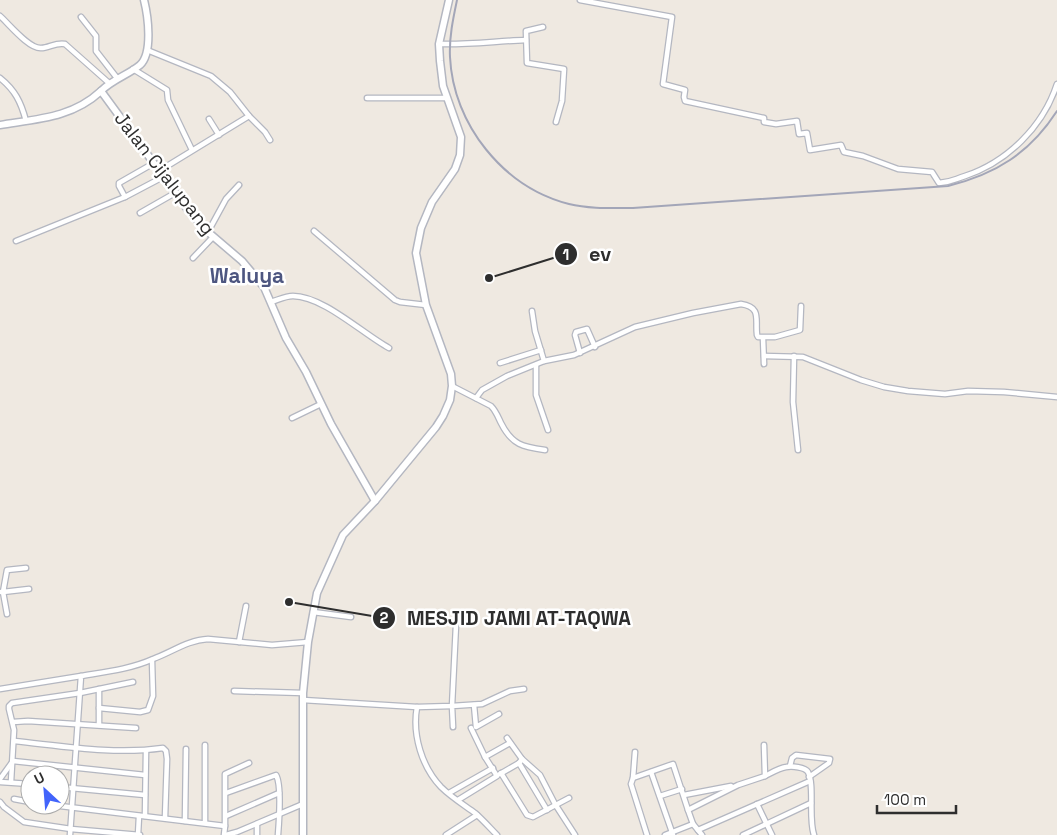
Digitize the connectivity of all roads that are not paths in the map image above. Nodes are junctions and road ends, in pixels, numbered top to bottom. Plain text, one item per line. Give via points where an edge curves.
1 (144, 0) edge
2 (449, 0) edge
3 (580, 0) edge
4 (0, 16) edge
5 (81, 17) dead end
6 (543, 27) dead end
7 (526, 40) junction
8 (439, 44) junction
9 (147, 50) junction
10 (432, 61) dead end
11 (440, 61) junction
12 (133, 69) junction
13 (0, 78) edge
14 (117, 78) junction
15 (109, 83) junction
16 (1057, 84) edge
17 (101, 91) junction
18 (367, 98) dead end
19 (446, 98) junction
20 (249, 116) junction
21 (209, 118) dead end
22 (26, 121) junction
23 (556, 122) dead end
24 (0, 126) edge
25 (219, 135) junction
26 (270, 140) dead end
27 (192, 150) junction
28 (154, 163) junction
29 (161, 174) junction
30 (239, 185) dead end
31 (175, 193) junction
32 (125, 197) junction
33 (140, 213) dead end
34 (314, 231) dead end
35 (208, 232) junction
36 (214, 237) junction
37 (16, 241) dead end
38 (193, 258) dead end
39 (271, 302) junction
40 (426, 305) junction
41 (801, 306) dead end
42 (532, 311) dead end
43 (763, 338) junction
44 (595, 347) junction
45 (388, 348) dead end
46 (541, 350) junction
47 (580, 353) junction
48 (764, 356) junction
49 (794, 356) junction
50 (544, 361) junction
51 (500, 364) dead end
52 (764, 364) dead end
53 (536, 365) junction
54 (452, 386) junction
55 (1057, 397) edge
56 (476, 398) junction
57 (321, 404) junction
58 (292, 418) dead end
59 (548, 430) dead end
60 (545, 450) dead end
61 (798, 450) dead end
62 (375, 501) junction
63 (26, 568) dead end
64 (29, 589) dead end
65 (1, 592) edge
66 (246, 606) dead end
67 (312, 612) junction
68 (6, 614) dead end
69 (351, 616) dead end
70 (456, 624) dead end
71 (239, 642) junction
72 (308, 642) junction
73 (152, 660) junction
74 (81, 676) junction
75 (133, 682) dead end
76 (0, 689) edge
77 (99, 689) junction
78 (524, 689) dead end
79 (234, 691) dead end
80 (80, 693) junction
81 (303, 696) junction
82 (474, 705) junction
83 (452, 706) junction
84 (418, 707) junction
85 (99, 708) junction
86 (499, 714) dead end
87 (14, 722) junction
88 (78, 724) junction
89 (99, 725) junction
90 (453, 727) dead end
91 (136, 728) dead end
92 (471, 728) dead end
93 (506, 738) dead end
94 (14, 741) junction
95 (510, 743) junction
96 (764, 744) dead end
97 (205, 746) dead end
98 (77, 748) junction
99 (186, 750) dead end
100 (146, 751) junction
101 (635, 752) dead end
102 (485, 757) junction
103 (13, 761) junction
104 (520, 761) junction
105 (248, 763) dead end
106 (790, 766) junction
107 (76, 767) junction
108 (493, 768) junction
109 (651, 772) junction
110 (145, 775) junction
111 (499, 775) junction
112 (764, 776) junction
113 (633, 778) junction
114 (810, 779) junction
115 (0, 781) edge
116 (10, 782) junction
117 (20, 783) edge
118 (738, 785) junction
119 (70, 788) edge
120 (74, 788) junction
121 (682, 789) junction
122 (226, 792) junction
123 (279, 793) junction
124 (449, 793) junction
125 (145, 795) junction
126 (684, 795) junction
127 (660, 796) junction
128 (569, 798) dead end
129 (14, 799) dead end
130 (20, 800) edge
131 (458, 800) junction
132 (0, 802) edge
133 (811, 803) junction
134 (303, 804) junction
135 (555, 804) junction
136 (757, 804) junction
137 (72, 808) junction
138 (546, 810) junction
139 (688, 810) junction
140 (279, 815) junction
141 (477, 815) junction
142 (142, 816) junction
143 (226, 816) junction
144 (165, 818) junction
145 (185, 821) junction
146 (205, 823) junction
147 (257, 824) junction
148 (692, 824) junction
149 (766, 824) junction
150 (225, 826) junction
151 (71, 829) junction
152 (698, 830) junction
153 (237, 834) edge
154 (672, 834) edge
155 (70, 835) edge
156 (138, 835) edge
157 (225, 835) edge
158 (257, 835) edge
159 (278, 835) edge
160 (303, 835) edge
161 (446, 835) edge
162 (498, 835) edge
163 (575, 835) edge
164 (646, 835) edge
165 (665, 835) edge
166 (702, 835) edge
167 (743, 835) edge
168 (772, 835) edge
169 (814, 835) edge

1 - 9 street
2 - 8 street
3 - 16 street via 672,17 663,84 685,90 685,101 764,118 764,122 798,121 799,134 807,133 810,150 841,145 844,152 898,169 932,172 938,183 955,181 998,161 1030,132 1047,108
4 - 15 street via 31,46 42,48 65,44
5 - 14 street via 96,36 96,51
6 - 7 street via 526,30
7 - 8 street
7 - 23 street via 528,64 564,70 562,100
8 - 11 street
9 - 12 street via 144,60
9 - 20 street via 211,76 230,92
10 - 11 street
11 - 19 street
12 - 14 street
12 - 27 street via 167,90 167,99
13 - 22 street via 15,93
14 - 15 street
15 - 17 street
17 - 22 street via 71,111
17 - 28 street, Jalan Cijalupang
18 - 19 street
19 - 40 street via 461,137 460,155 432,202 416,247
20 - 25 street
20 - 26 street
21 - 25 street
22 - 24 street
25 - 27 street
27 - 29 street
28 - 29 street, Jalan Cijalupang
28 - 32 street via 119,183
29 - 31 street, Jalan Cijalupang
29 - 32 street
30 - 35 street via 226,199
31 - 33 street
31 - 35 street, Jalan Cijalupang
32 - 37 street
34 - 40 street via 397,301
35 - 36 street, Jalan Cijalupang
36 - 38 street
36 - 39 street, Jalan Cijalupang via 251,270
39 - 45 street via 294,296 315,302
39 - 57 street, Jalan Cijalupang
40 - 54 street via 451,374
41 - 43 street via 800,330
42 - 46 street
43 - 44 street via 756,335 753,309 741,304 635,327
43 - 48 street
44 - 47 street
44 - 47 street via 588,329 576,332
46 - 50 street
46 - 51 street
47 - 50 street
48 - 49 street
48 - 52 street
49 - 55 street via 861,380 908,391 945,394 1004,392
49 - 61 street via 793,402
50 - 53 street
53 - 56 street via 507,376 482,390
53 - 59 street via 535,390
54 - 56 street
54 - 62 street via 448,406 436,427
56 - 60 street via 494,408 516,443
57 - 58 street
57 - 62 street, Jalan Cijalupang
62 - 67 street via 343,535
63 - 65 street via 6,570
64 - 65 street
65 - 68 street
66 - 71 street
67 - 69 street
67 - 72 street
70 - 83 street
71 - 72 street via 272,645
71 - 73 street via 198,640
72 - 81 street
73 - 74 street
73 - 85 street via 153,696 148,710
74 - 76 street
74 - 80 street
75 - 77 street
77 - 80 street
77 - 85 street
78 - 82 street
79 - 81 street
80 - 87 street via 12,703 9,709
80 - 88 street
81 - 84 street
81 - 134 street
82 - 83 street
82 - 86 street via 476,727
83 - 84 street
83 - 90 street
84 - 124 street via 417,732 422,757 430,773
85 - 89 street
87 - 88 street
87 - 94 street
88 - 89 street
88 - 98 street
89 - 91 street
92 - 102 street
93 - 95 street
94 - 98 street
94 - 103 street
95 - 102 street
95 - 104 street
96 - 112 street
97 - 146 street
98 - 100 street
98 - 107 street
99 - 145 street
100 - 110 street
100 - 144 street via 163,748 166,751
101 - 113 street
102 - 108 street
103 - 107 street
103 - 115 street
103 - 116 street
104 - 111 street
104 - 135 street via 540,775
104 - 138 street
105 - 122 street via 225,774
106 - 112 street
106 - 114 street via 806,770
106 - 114 street via 797,754 830,759
107 - 110 street
107 - 120 street
108 - 111 street
108 - 124 street
109 - 113 street
109 - 121 street via 672,764
109 - 127 street
110 - 125 street
111 - 131 street
111 - 138 street via 526,815 533,817
112 - 118 street
113 - 164 street via 630,784
114 - 133 street
114 - 136 street
115 - 116 street
116 - 117 street
118 - 126 street
118 - 139 street
119 - 120 street
120 - 125 street
120 - 137 street
121 - 126 street
121 - 127 street
122 - 123 street via 275,774
122 - 143 street
123 - 140 street
123 - 143 street
124 - 131 street
125 - 142 street
126 - 139 street
127 - 154 street
128 - 135 street
129 - 130 street
131 - 141 street
132 - 151 street via 24,822
133 - 149 street
133 - 169 street
134 - 140 street
134 - 160 street
135 - 138 street
135 - 163 street
136 - 149 street
136 - 152 street
137 - 142 street
137 - 151 street
139 - 148 street
140 - 147 street
140 - 159 street
141 - 161 street
141 - 162 street
142 - 144 street
142 - 156 street
143 - 150 street
144 - 145 street
145 - 146 street
146 - 150 street
147 - 153 street
147 - 158 street
148 - 152 street
148 - 154 street
149 - 167 street
149 - 168 street
150 - 157 street
151 - 155 street
151 - 156 street
152 - 166 street
153 - 157 street
154 - 165 street

